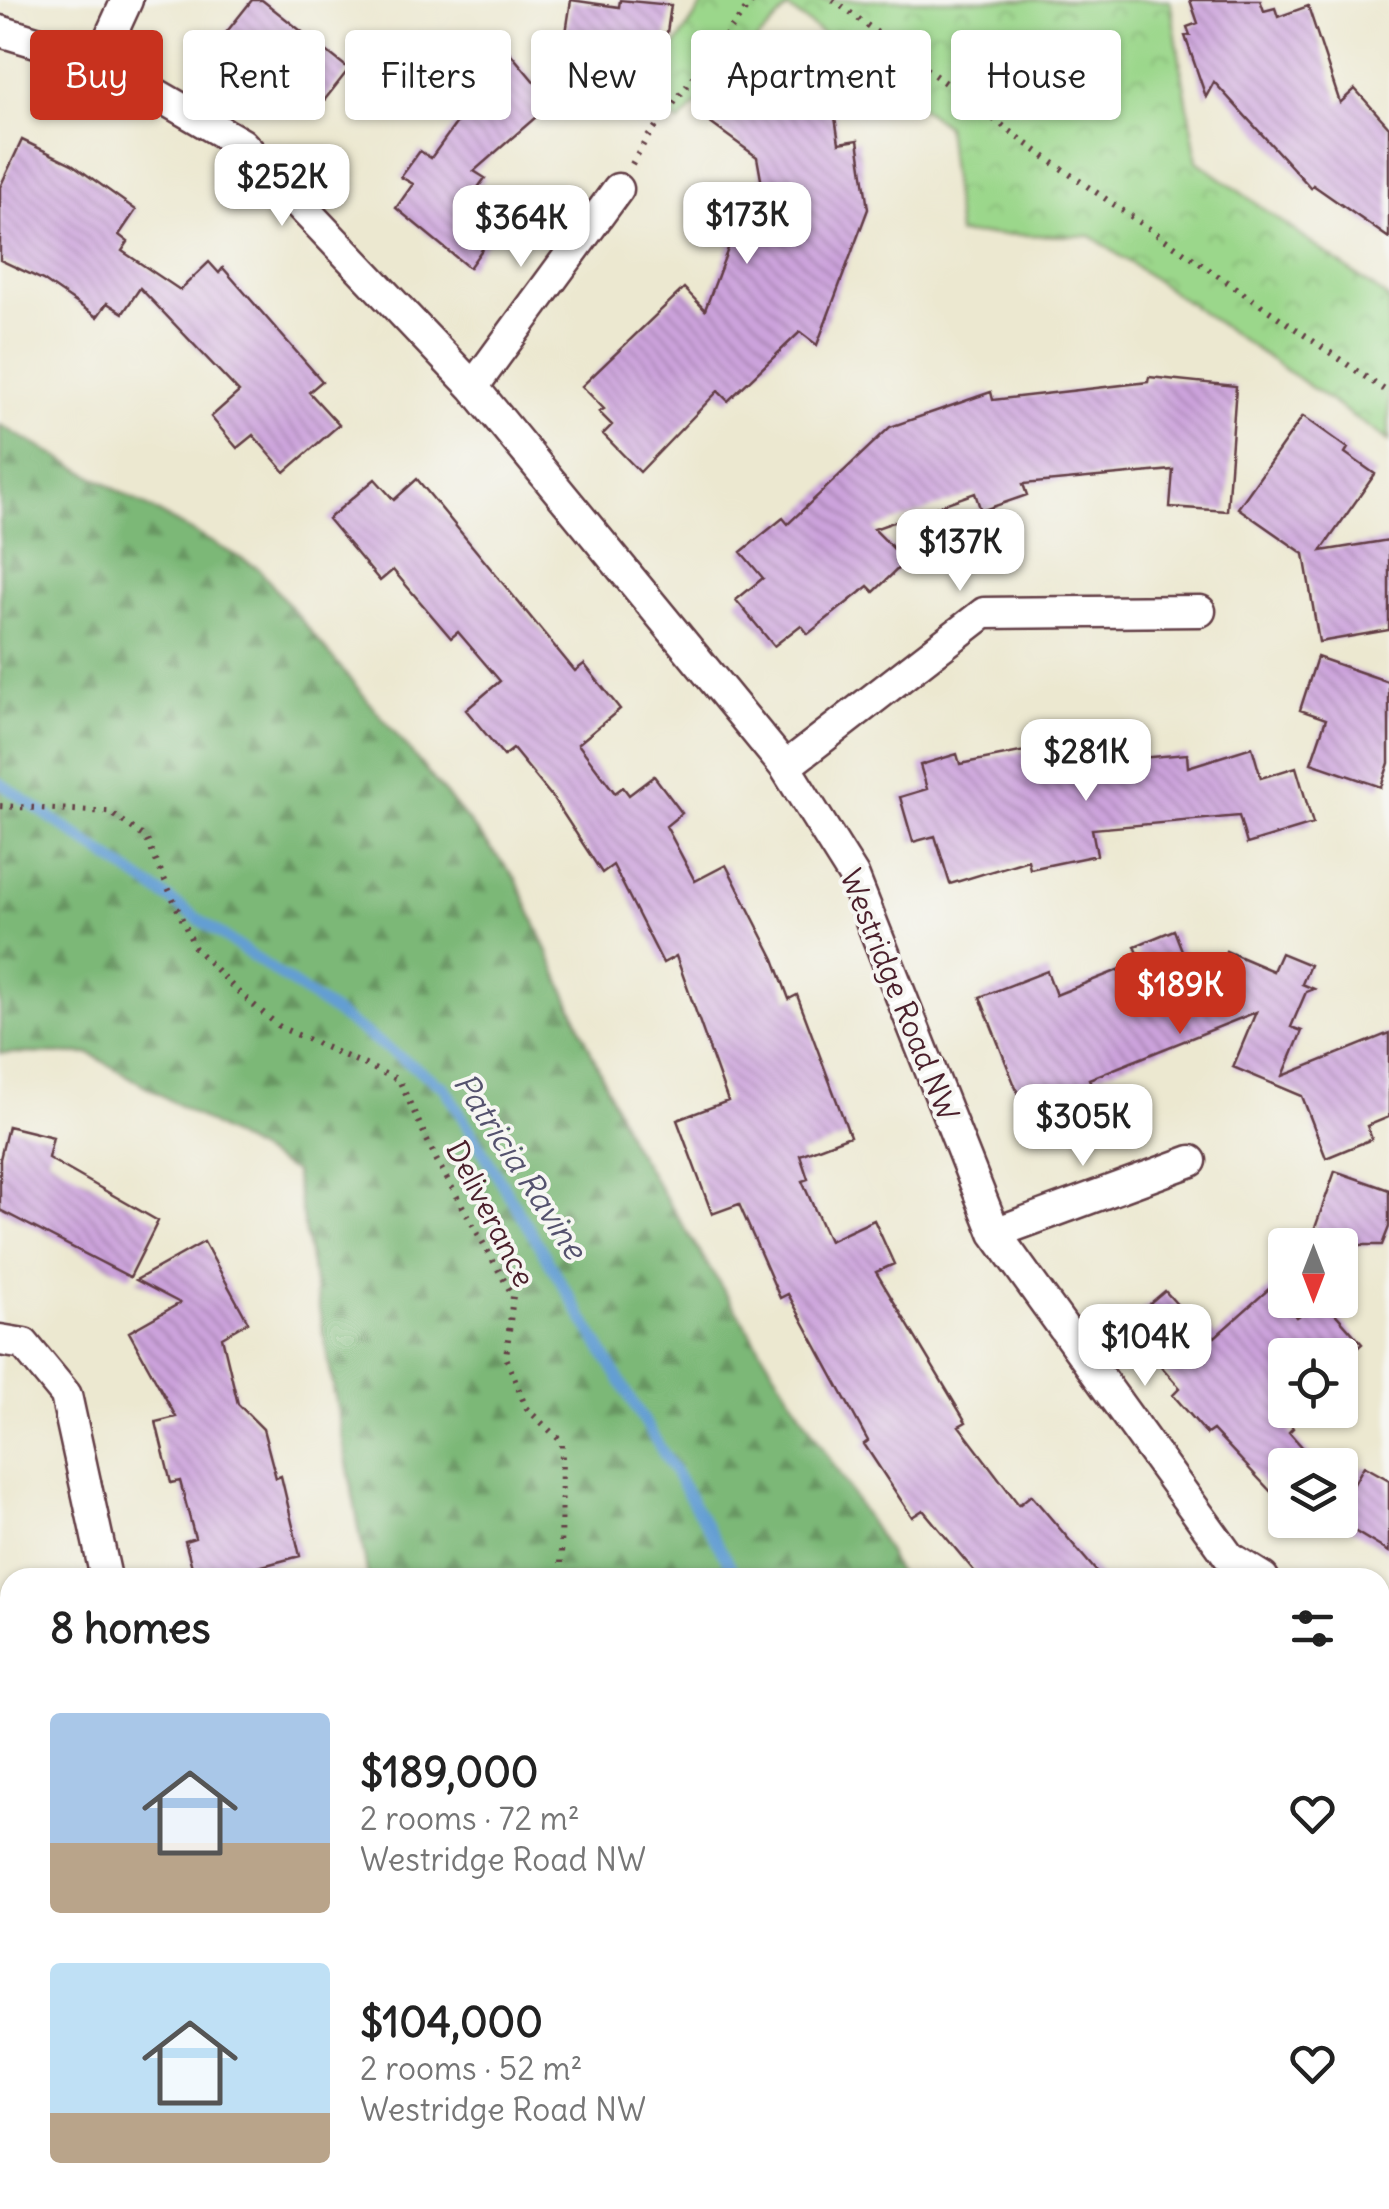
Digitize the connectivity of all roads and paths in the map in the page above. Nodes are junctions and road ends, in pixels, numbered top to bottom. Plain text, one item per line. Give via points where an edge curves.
1 (127, 0) edge
2 (753, 0) edge
3 (834, 0) edge
4 (113, 30) edge
5 (0, 32) edge
6 (30, 41) edge
7 (163, 99) edge
8 (618, 189) joint
9 (473, 387) junction
10 (1389, 393) edge
11 (1200, 611) dead end
12 (785, 767) junction
13 (0, 806) edge
14 (1191, 1161) dead end
15 (995, 1233) junction
16 (0, 1340) edge
17 (104, 1568) edge
18 (560, 1568) edge
19 (1247, 1568) edge

1 - 4 street
2 - 8 path via 646,138
3 - 10 path via 1049,160
5 - 6 street, Westridge Road NW
7 - 9 street, Westridge Road NW via 242,144
8 - 9 street
9 - 12 street, Westridge Road NW
11 - 12 street via 984,613
12 - 15 street, Westridge Road NW via 854,875
13 - 18 path, Deliverance via 110,812 146,838 195,948 236,990 280,1027 399,1080 513,1296 506,1357 526,1408 562,1442
14 - 15 street
15 - 19 street, Westridge Road NW via 1229,1557
16 - 17 street via 24,1344 66,1395

